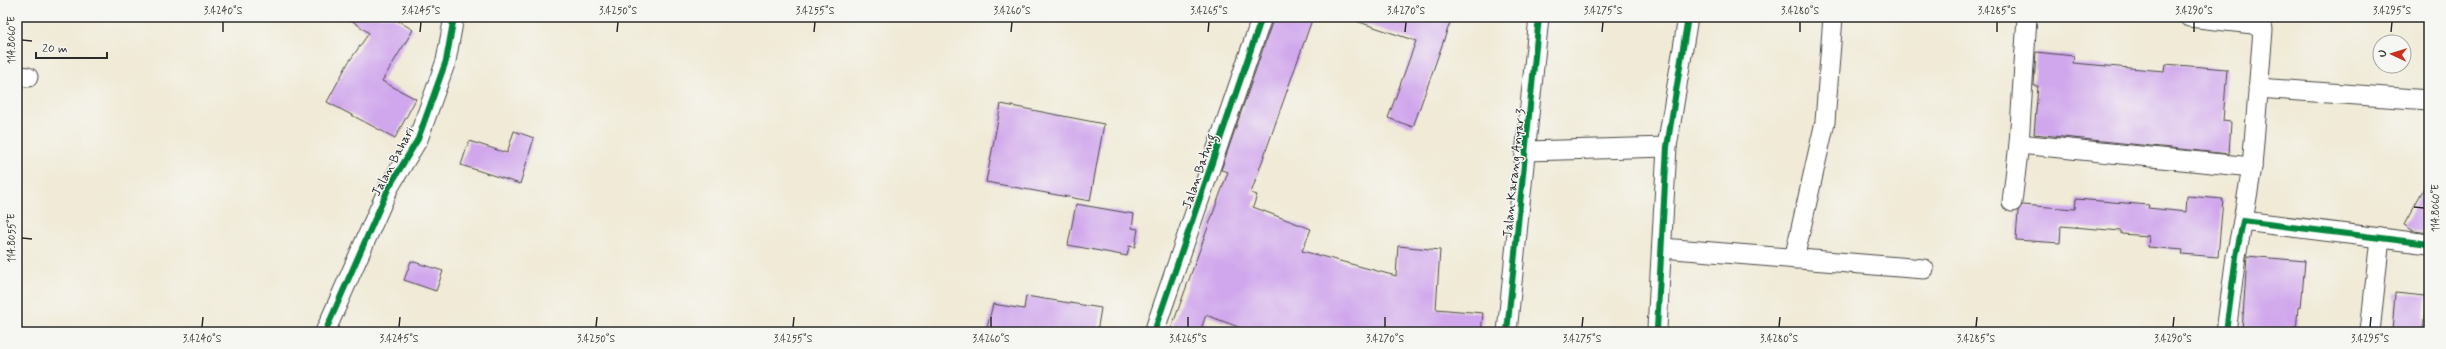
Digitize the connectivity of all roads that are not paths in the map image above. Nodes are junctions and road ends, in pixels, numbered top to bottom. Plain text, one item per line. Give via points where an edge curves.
1 (454, 17) edge
2 (1262, 17) edge
3 (1540, 17) edge
4 (1688, 17) edge
5 (1833, 17) edge
6 (2026, 17) edge
7 (2188, 17) edge
8 (2258, 88) junction
9 (2429, 100) edge
10 (2019, 144) junction
11 (1667, 147) junction
12 (1526, 152) junction
13 (2252, 167) junction
14 (2012, 202) dead end
15 (2243, 221) junction
16 (2380, 238) junction
17 (2429, 244) edge
18 (1662, 248) junction
19 (1794, 258) junction
20 (1924, 269) dead end
21 (1657, 329) dead end
22 (325, 332) edge
23 (1154, 332) edge
24 (1507, 332) edge
25 (2226, 332) edge
26 (2370, 332) edge

1 - 22 street, Jalan Bahari via 446,61 418,139 389,187
2 - 23 street, Jalan Batung
3 - 12 street, Jalan Karang Anyar 3
4 - 11 street
5 - 19 street via 1825,122
6 - 10 street
7 - 8 street via 2253,24 2263,30
8 - 9 street
8 - 13 street
10 - 13 street
10 - 14 street
11 - 12 street
11 - 18 street
12 - 24 street, Jalan Karang Anyar 3
13 - 15 street
15 - 16 street
15 - 25 street
16 - 17 street
16 - 26 street
18 - 19 street
18 - 21 street
19 - 20 street

